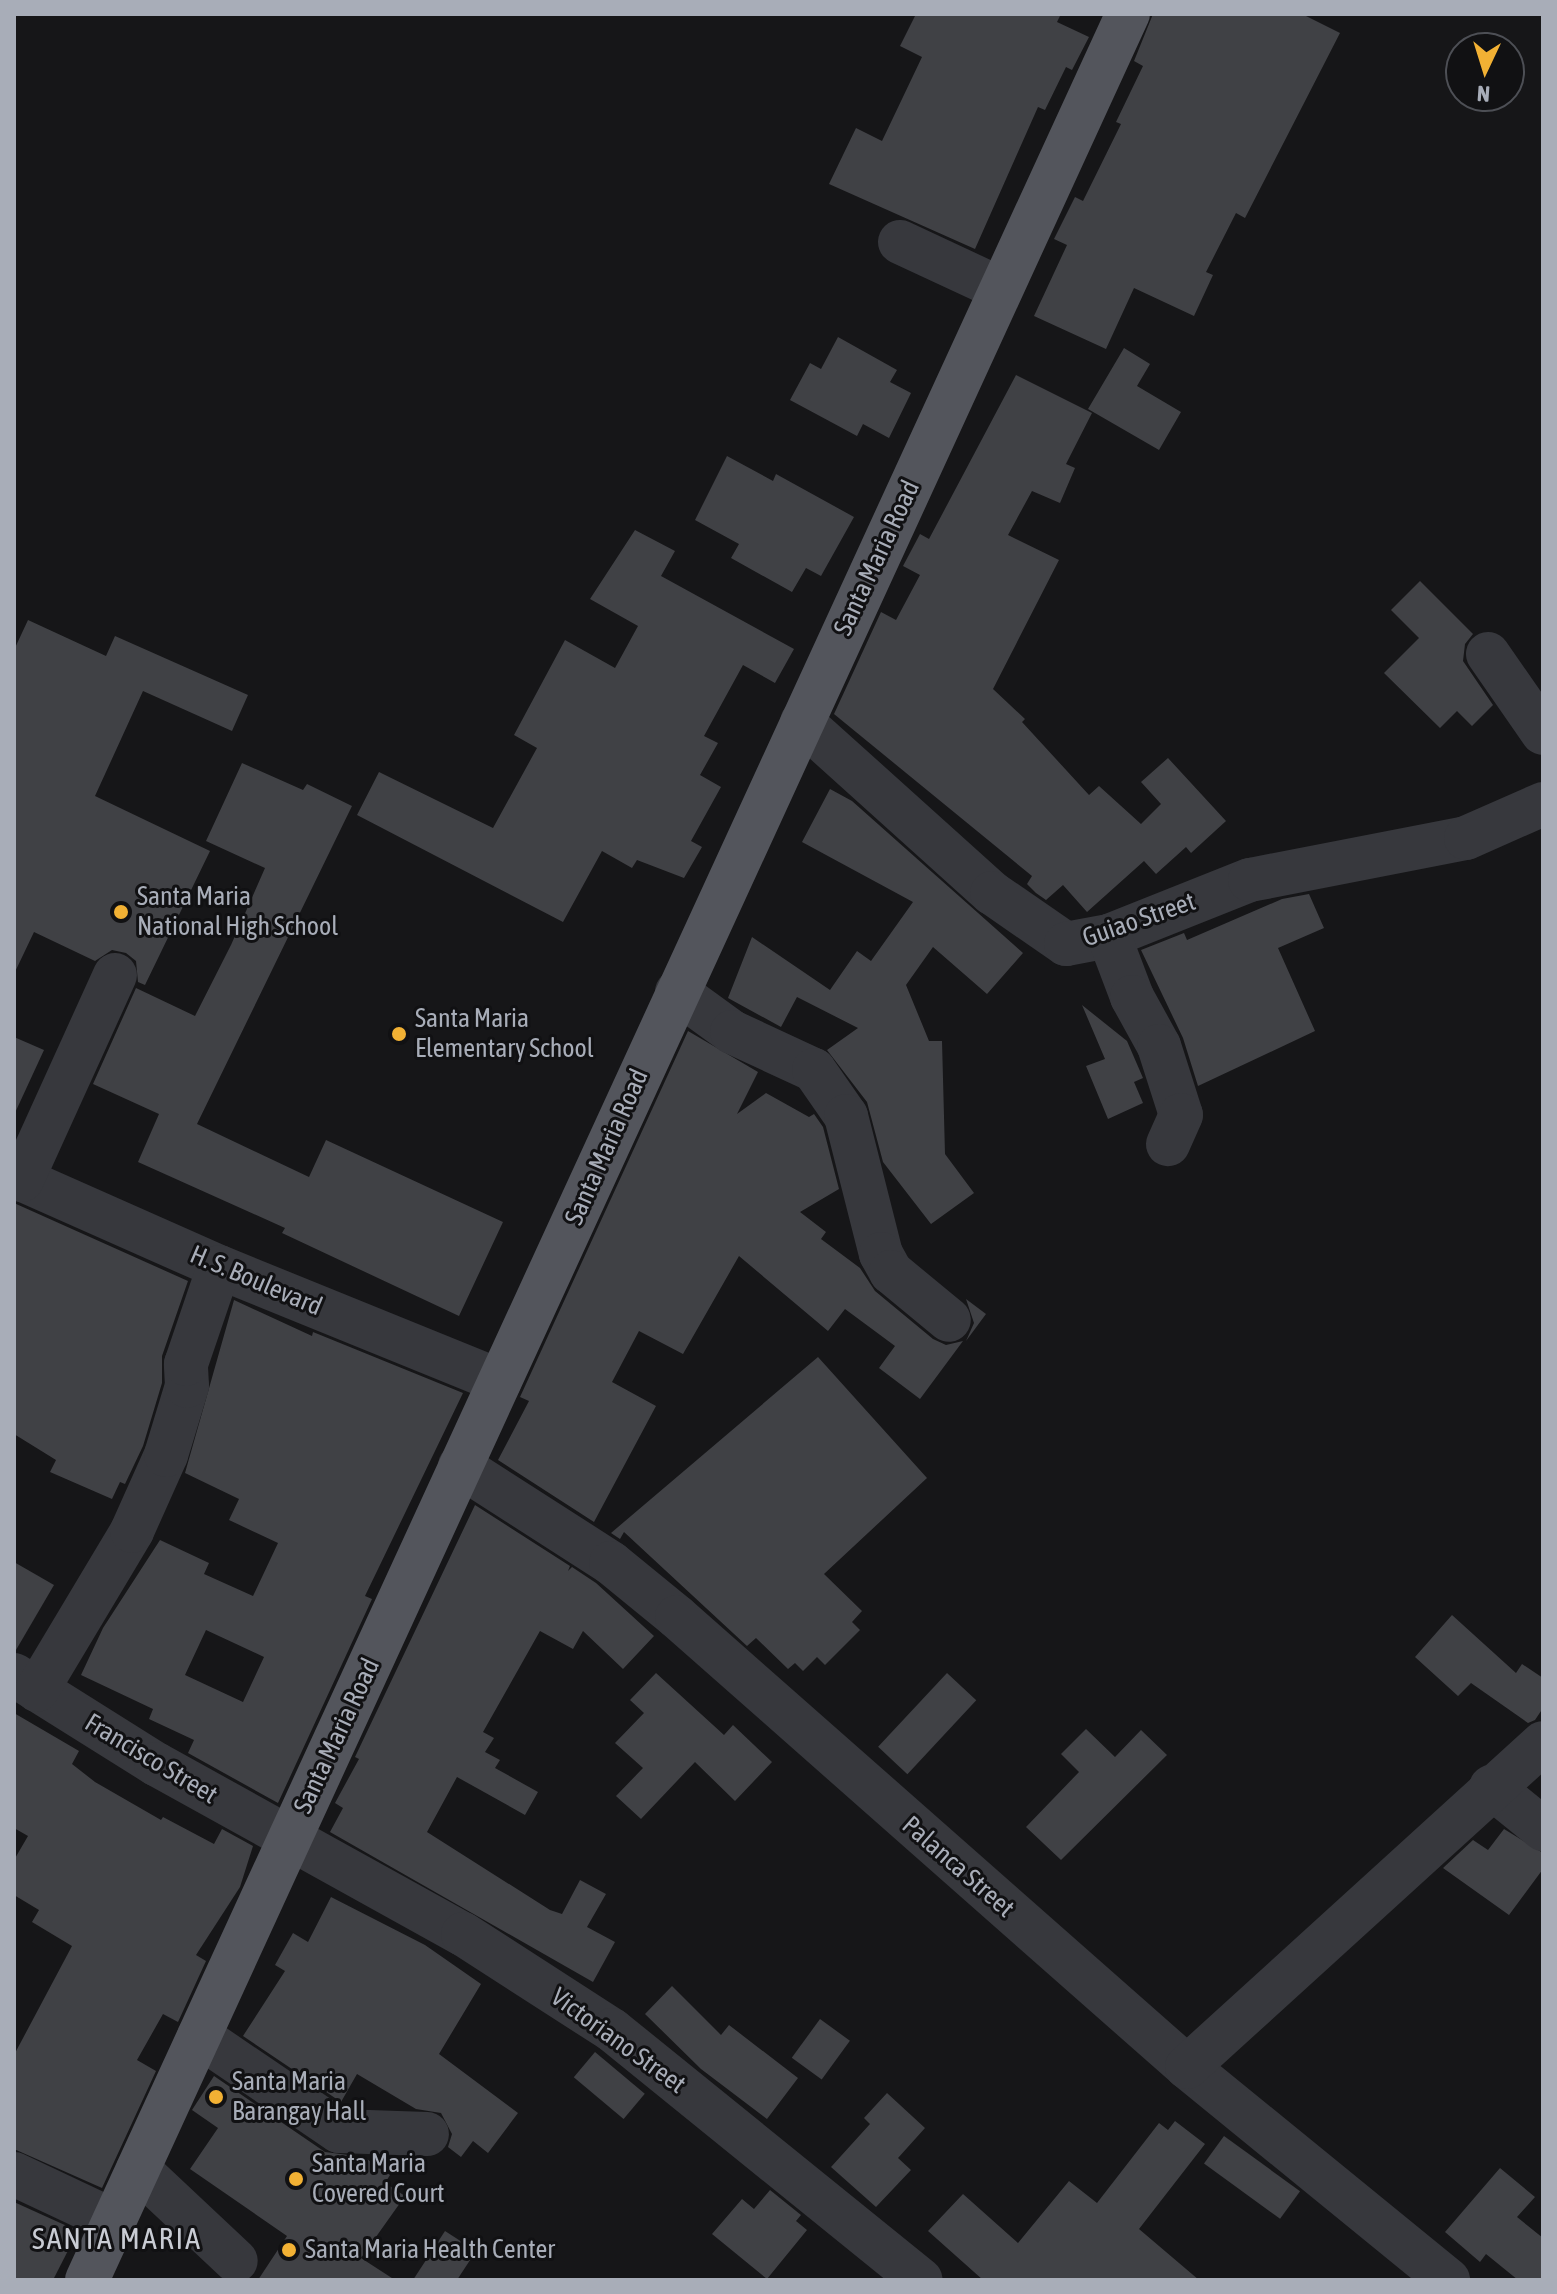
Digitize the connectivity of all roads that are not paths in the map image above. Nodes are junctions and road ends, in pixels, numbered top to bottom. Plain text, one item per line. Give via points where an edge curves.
1 (1128, 14) edge
2 (900, 242) dead end
3 (1001, 289) junction
4 (1488, 654) dead end
5 (802, 722) junction
6 (1543, 733) edge
7 (1543, 804) edge
8 (1109, 936) junction
9 (115, 975) dead end
10 (677, 992) junction
11 (1168, 1144) dead end
12 (18, 1178) edge
13 (219, 1267) junction
14 (949, 1320) dead end
15 (500, 1381) junction
16 (460, 1466) junction
17 (21, 1682) edge
18 (1543, 1743) edge
19 (1491, 1787) junction
20 (1543, 1829) edge
21 (290, 1839) junction
22 (199, 2036) junction
23 (1187, 2067) junction
24 (427, 2134) dead end
25 (138, 2169) junction
26 (14, 2174) edge
27 (114, 2221) junction
28 (236, 2261) dead end
29 (97, 2275) edge
30 (921, 2280) edge
31 (1448, 2280) edge

1 - 3 main road, Santa Maria Road
2 - 3 street
3 - 5 main road, Santa Maria Road
4 - 6 street
5 - 8 street, Guiao Street via 1034,926 1066,944
5 - 10 main road, Santa Maria Road
7 - 8 street, Guiao Street via 1466,838 1250,880
8 - 11 street via 1132,997 1159,1046 1181,1115
9 - 12 street
10 - 14 street via 732,1032 814,1070 846,1116 881,1254 891,1272
10 - 15 main road, Santa Maria Road
12 - 13 street, H. S. Boulevard
13 - 15 street, H. S. Boulevard
13 - 17 street via 186,1364 187,1386 166,1455 132,1531
15 - 16 main road, Santa Maria Road
16 - 21 main road, Santa Maria Road
16 - 23 street, Palanca Street via 611,1563 677,1617
17 - 21 street, Francisco Street
18 - 19 street
19 - 20 street
19 - 23 street
21 - 22 main road, Santa Maria Road
21 - 30 street, Victoriano Street via 463,1934 612,2030
22 - 24 street via 339,2131
22 - 25 main road, Santa Maria Road
23 - 31 street, Palanca Street
25 - 27 main road, Santa Maria Road
25 - 28 street
26 - 27 street
27 - 29 main road, Santa Maria Road

